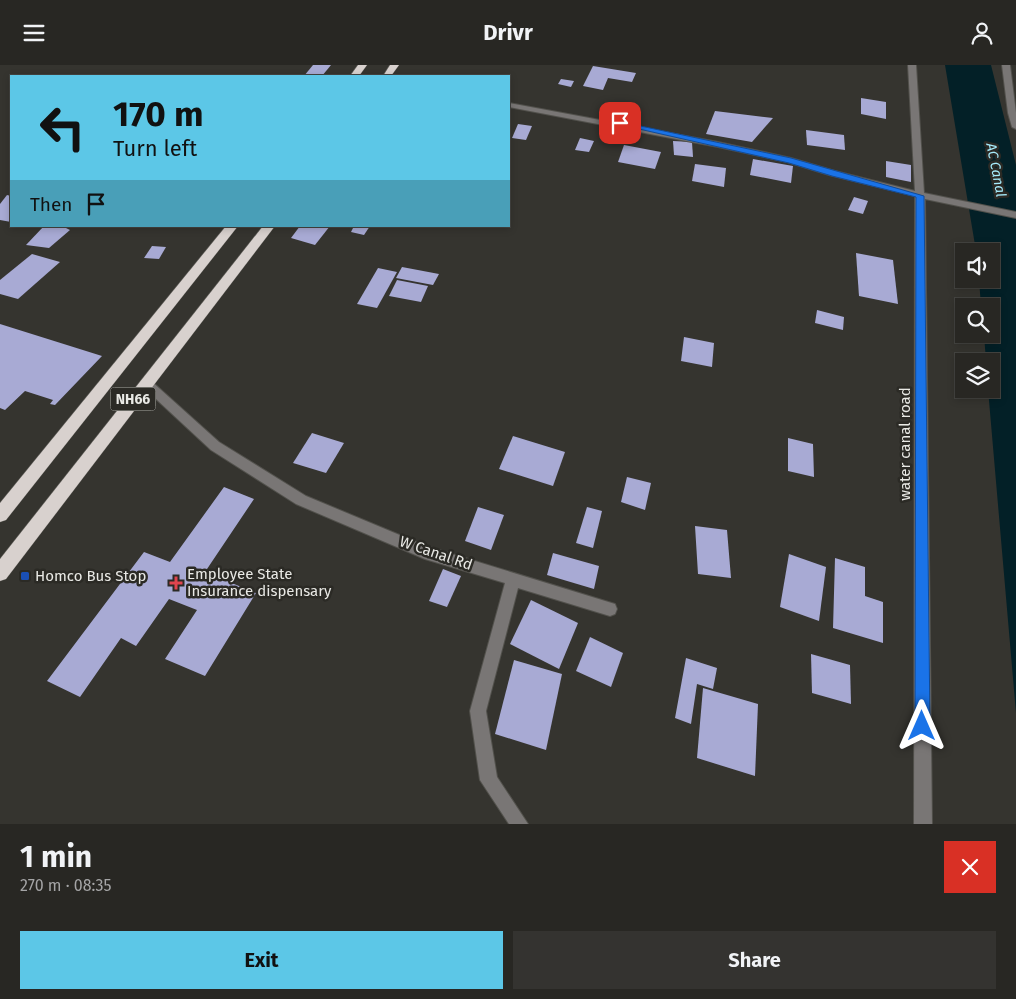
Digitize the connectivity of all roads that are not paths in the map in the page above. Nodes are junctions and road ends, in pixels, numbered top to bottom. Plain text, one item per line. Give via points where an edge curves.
1 (363, 65) edge
2 (912, 65) edge
3 (1006, 65) edge
4 (355, 75) edge
5 (510, 105) edge
6 (1014, 113) edge
7 (1016, 127) edge
8 (920, 196) junction
9 (1016, 215) edge
10 (231, 227) edge
11 (268, 227) edge
12 (146, 383) junction
13 (0, 515) edge
14 (0, 573) edge
15 (513, 579) junction
16 (610, 609) dead end
17 (519, 824) edge
18 (923, 824) edge

1 - 4 highway
2 - 8 street, water canal road
3 - 6 street
5 - 8 street via 620,123 725,146
6 - 7 street
8 - 9 street
8 - 18 street, water canal road
10 - 13 highway
11 - 12 highway, NH66
12 - 14 highway, NH66
12 - 15 street, W Canal Rd via 215,446 301,501 426,552
15 - 16 street, W Canal Rd
15 - 17 street via 478,711 489,780

